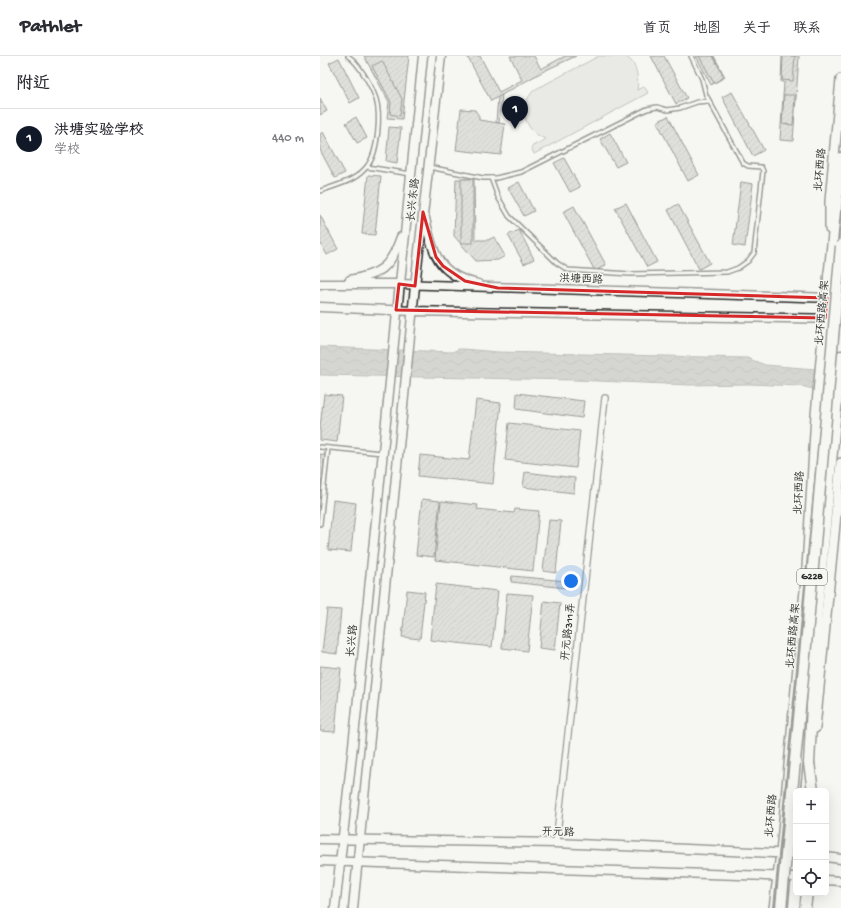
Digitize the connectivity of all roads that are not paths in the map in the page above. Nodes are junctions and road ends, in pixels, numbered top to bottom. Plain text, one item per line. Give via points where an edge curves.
1 (348, 56) edge
2 (423, 56) edge
3 (441, 56) edge
4 (691, 56) edge
5 (841, 79) edge
6 (709, 101) junction
7 (841, 162) edge
8 (367, 166) junction
9 (428, 167) junction
10 (411, 174) junction
11 (491, 178) junction
12 (320, 191) edge
13 (423, 212) junction
14 (405, 223) junction
15 (841, 246) edge
16 (829, 279) junction
17 (320, 284) edge
18 (331, 284) junction
19 (399, 284) junction
20 (415, 286) junction
21 (498, 288) junction
22 (827, 298) junction
23 (841, 298) edge
24 (320, 307) edge
25 (396, 310) junction
26 (412, 311) junction
27 (826, 318) junction
28 (841, 318) edge
29 (841, 356) edge
30 (390, 376) joint
31 (605, 398) dead end
32 (320, 447) edge
33 (328, 448) junction
34 (382, 454) junction
35 (841, 463) edge
36 (320, 524) edge
37 (809, 763) junction
38 (806, 788) edge
39 (809, 788) edge
40 (813, 788) edge
41 (320, 839) edge
42 (342, 839) junction
43 (360, 840) junction
44 (556, 843) junction
45 (781, 853) junction
46 (793, 854) edge
47 (829, 857) edge
48 (841, 859) edge
49 (320, 861) edge
50 (340, 862) junction
51 (358, 862) junction
52 (778, 876) junction
53 (793, 877) edge
54 (829, 880) edge
55 (841, 881) edge
56 (795, 896) edge
57 (799, 896) edge
58 (807, 896) edge
59 (334, 908) edge
60 (353, 908) edge
61 (774, 908) edge
62 (781, 908) edge
63 (794, 908) edge
64 (798, 908) edge
65 (805, 908) edge

1 - 8 lane via 366,78 376,100 378,122 375,148
2 - 10 main road, 长兴东路
3 - 9 main road, 长兴东路
4 - 6 lane
5 - 16 main road, 北环西路 via 830,201
6 - 11 lane via 668,110 657,107 647,109 521,172
6 - 11 lane via 743,163 761,167 763,171 754,253 748,261 727,272 630,274 568,270 557,263 509,216
7 - 16 highway
8 - 10 lane
8 - 12 lane via 360,174 342,184
9 - 11 lane
9 - 13 main road, 长兴东路
10 - 14 main road, 长兴东路
13 - 20 main road, 长兴东路
13 - 21 main road via 430,241 436,257 443,266 454,276 465,281
14 - 18 main road via 396,252 379,272
14 - 19 main road, 长兴东路
15 - 62 highway, 北环西路高架 / G228, bridge
16 - 22 main road, 北环西路
17 - 18 main road, 洪塘西路
18 - 19 main road, 洪塘西路
19 - 20 main road, 洪塘西路
19 - 25 main road, 长兴东路
20 - 21 main road, 洪塘西路
20 - 26 main road, 长兴东路
21 - 22 main road, 洪塘西路
22 - 23 main road, 洪塘西路
22 - 27 main road, 北环西路
24 - 25 main road
25 - 26 main road
25 - 30 main road, 长兴东路
26 - 27 main road
26 - 43 main road, 长兴东路
27 - 28 main road
27 - 45 main road, 北环西路 via 816,415 807,568
29 - 37 highway, 北环西路高架 / G228 via 817,610
30 - 34 main road, 长兴路
31 - 44 street, 开元路311弄
32 - 33 lane
33 - 34 lane
33 - 36 lane
34 - 42 main road, 长兴路
35 - 39 main road
37 - 38 highway, 北环西路高架 / G228, bridge
37 - 40 highway, bridge
41 - 42 main road, 开元路
42 - 43 main road, 开元路
42 - 50 main road, 长兴路
43 - 44 main road, 开元路
43 - 51 main road
44 - 45 main road, 开元路
45 - 46 main road, 开元路
45 - 52 main road, 北环西路
47 - 48 main road
49 - 50 main road
50 - 51 main road
50 - 59 main road, 长兴路
51 - 52 main road
51 - 60 main road
52 - 53 main road
52 - 61 main road, 北环西路
54 - 55 main road
56 - 63 highway
57 - 64 main road
58 - 65 highway

